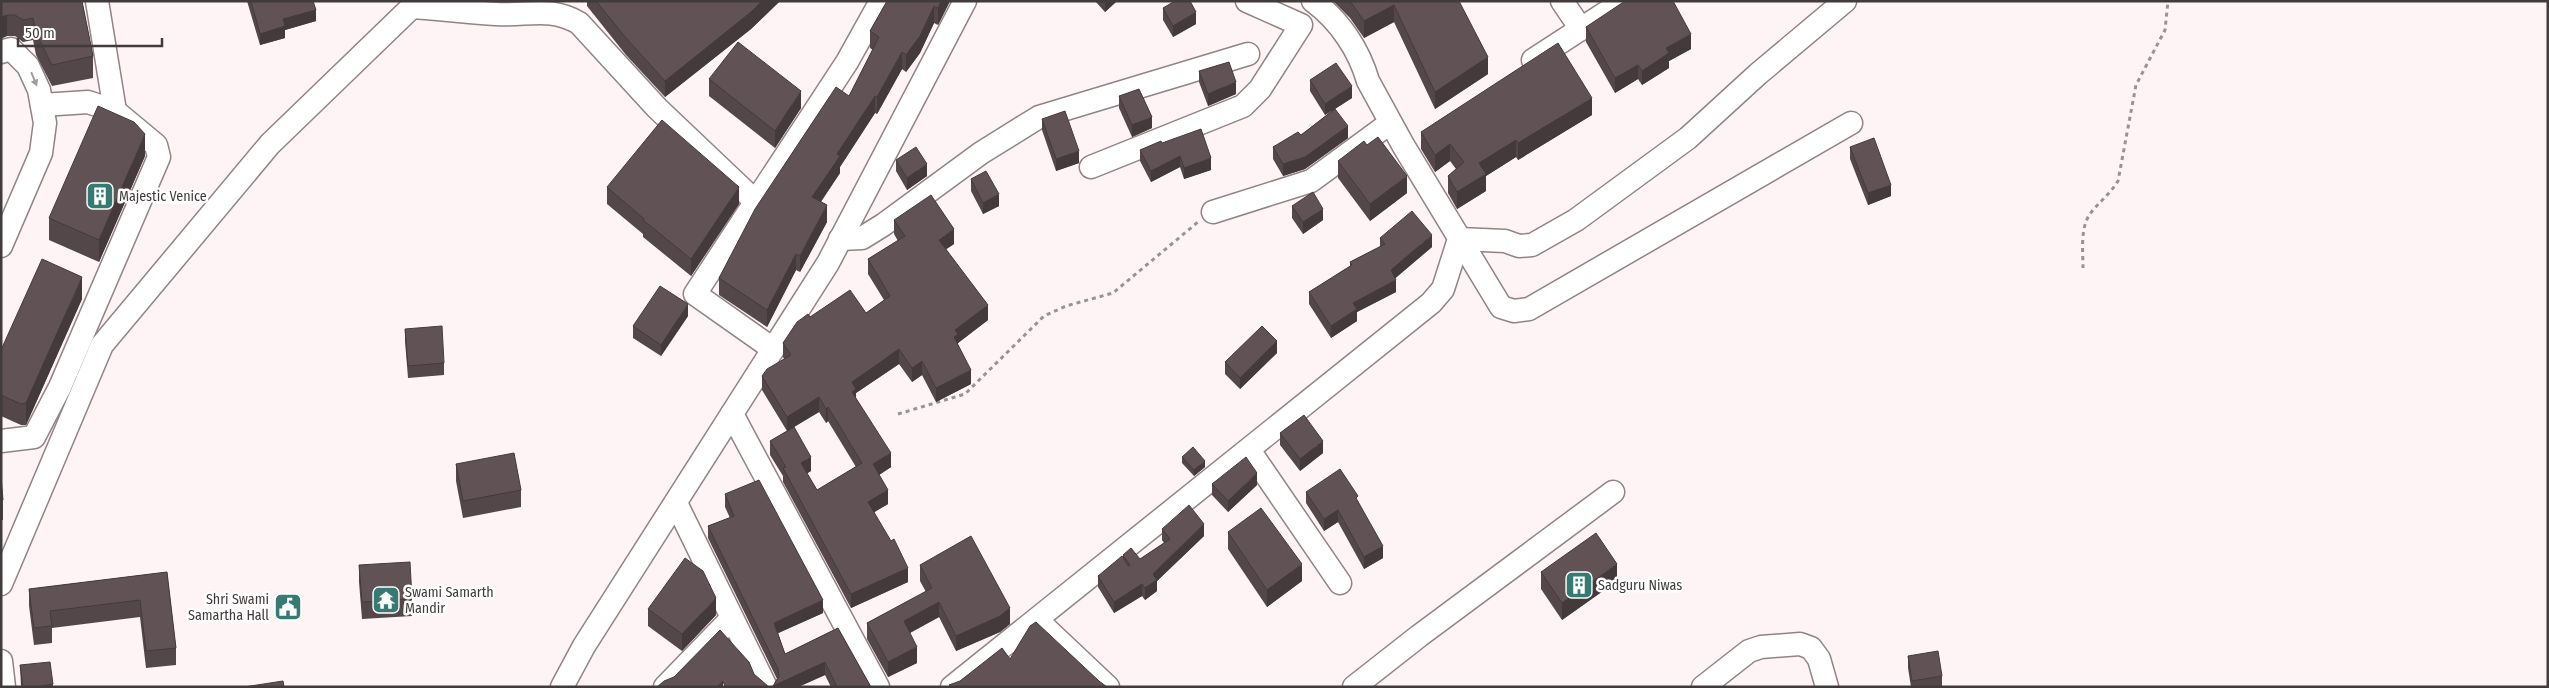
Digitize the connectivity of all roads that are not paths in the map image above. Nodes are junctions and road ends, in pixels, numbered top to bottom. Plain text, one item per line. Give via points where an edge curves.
1 (97, 1) edge
2 (881, 1) edge
3 (965, 1) edge
4 (1247, 1) edge
5 (1313, 1) edge
6 (1562, 1) edge
7 (1624, 1) edge
8 (1845, 1) edge
9 (415, 4) edge
10 (1581, 29) junction
11 (1, 52) edge
12 (1248, 54) dead end
13 (1516, 71) edge
14 (42, 105) junction
15 (115, 111) junction
16 (1390, 123) junction
17 (1851, 123) dead end
18 (1091, 167) dead end
19 (755, 201) junction
20 (1213, 212) road end
21 (840, 240) junction
22 (1459, 240) junction
23 (1, 246) edge
24 (773, 349) junction
25 (732, 414) junction
26 (1, 441) edge
27 (1249, 450) junction
28 (1613, 492) dead end
29 (676, 502) junction
30 (1340, 583) dead end
31 (1, 584) edge
32 (732, 618) junction
33 (1037, 620) junction
34 (1, 661) edge
35 (4, 687) edge
36 (562, 687) edge
37 (665, 687) edge
38 (766, 687) edge
39 (878, 687) edge
40 (952, 687) edge
41 (1108, 687) edge
42 (1354, 687) edge
43 (1703, 687) edge
44 (1827, 687) edge

1 - 15 street
2 - 19 street via 847,62
3 - 21 street
4 - 18 street via 1301,25 1260,89 1243,106
5 - 16 street via 1324,9 1354,46
6 - 10 street
7 - 10 street
8 - 22 street via 1688,138 1576,220 1532,245
9 - 19 street via 499,14 551,12 568,16 580,23 657,108
9 - 31 street via 270,144 102,345
10 - 13 street
11 -> 14 street via 11,49 28,66
12 - 21 street via 1039,117 981,153 862,238
14 - 15 street via 88,102
14 - 23 street via 45,123 41,152
15 - 26 street via 156,145 159,157 64,378 34,437
16 - 20 street via 1311,181
16 - 22 street via 1411,140
17 - 22 street via 1529,309 1514,311 1501,307
19 - 24 street via 695,294
21 - 24 street
22 - 27 street via 1443,288 1431,303
24 - 25 street
25 - 29 street
25 - 39 street
27 - 30 street
27 - 33 street
28 - 42 street
29 - 32 street
29 - 36 street via 584,646
32 - 37 street
32 - 38 street
33 - 40 street
33 - 41 street
34 - 35 street
43 - 44 street via 1749,651 1800,644 1811,648 1819,659

